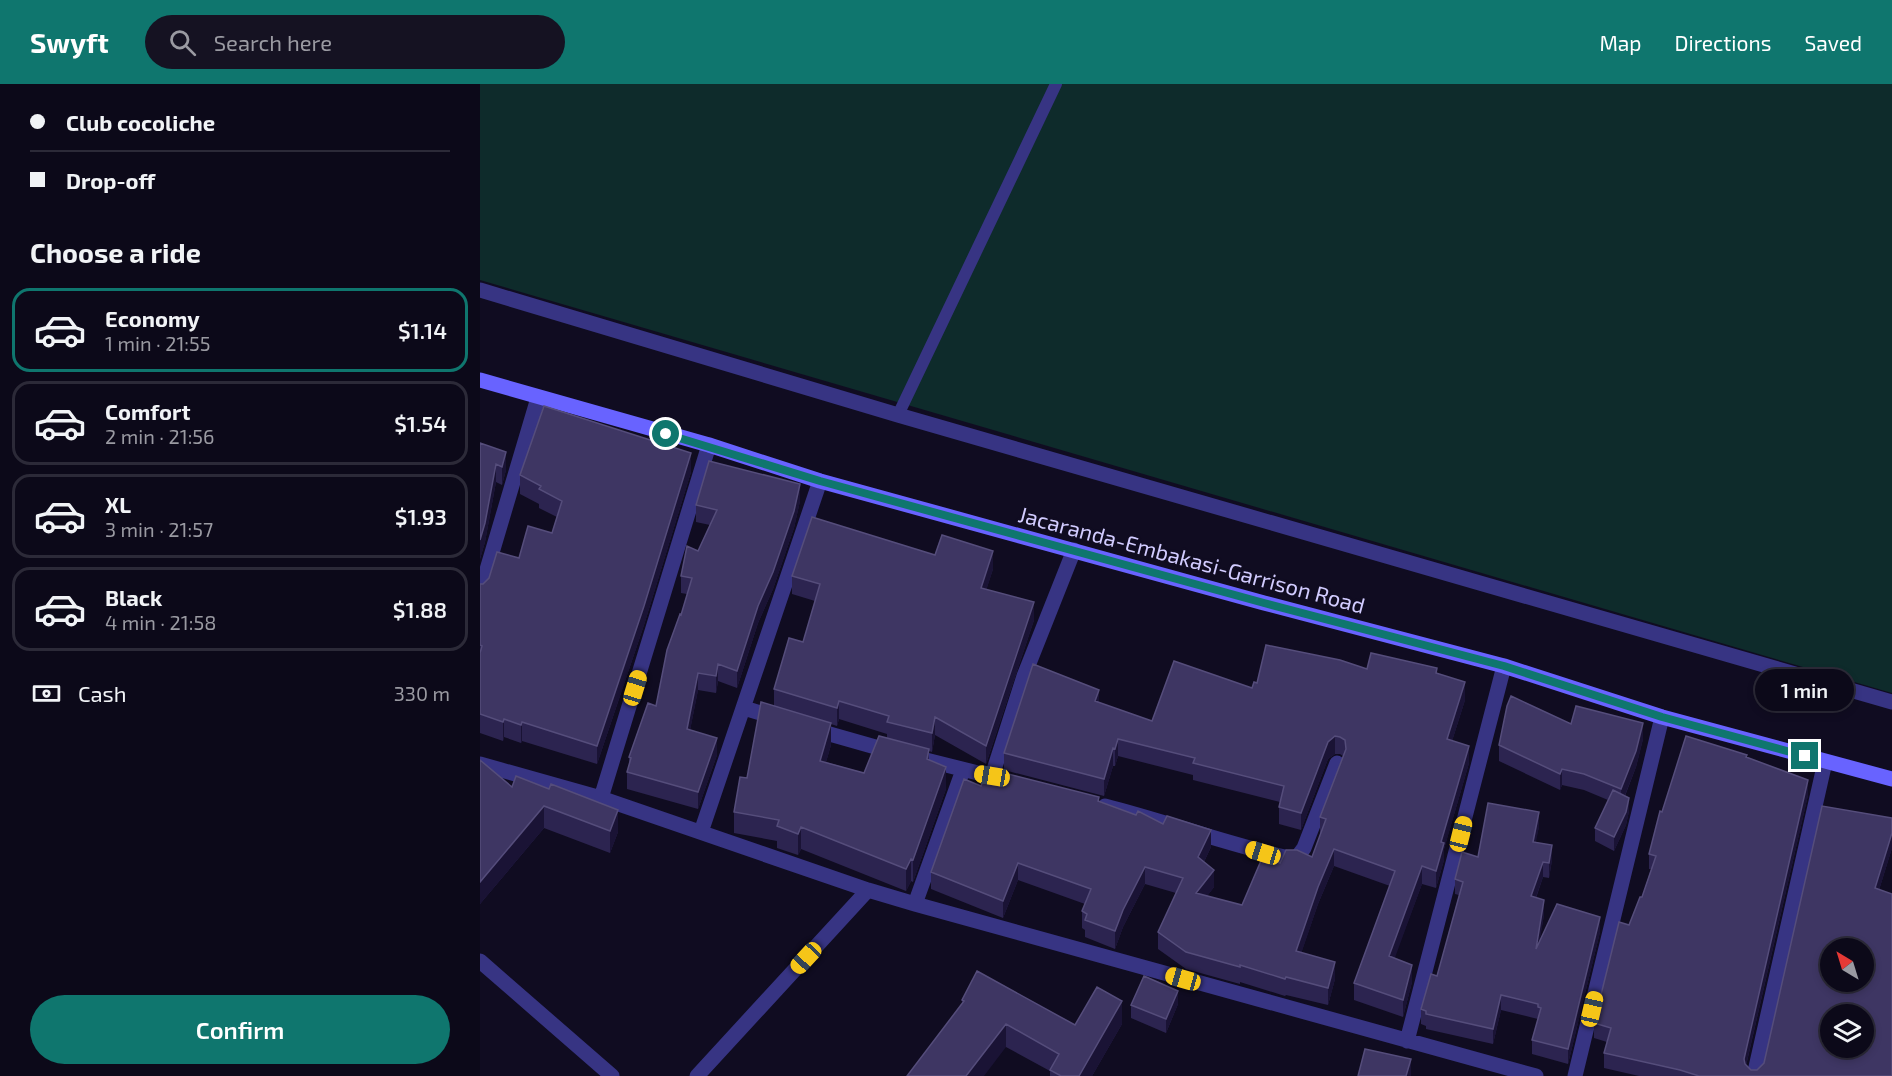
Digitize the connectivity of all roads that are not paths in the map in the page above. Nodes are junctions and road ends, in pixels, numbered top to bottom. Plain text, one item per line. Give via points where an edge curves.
1 (1056, 84) edge
2 (480, 290) edge
3 (480, 380) edge
4 (538, 398) junction
5 (898, 415) junction
6 (709, 445) junction
7 (820, 481) junction
8 (1074, 550) junction
9 (480, 593) edge
10 (1504, 666) junction
11 (1892, 702) edge
12 (744, 708) junction
13 (1662, 717) junction
14 (1825, 762) junction
15 (1336, 763) dead end
16 (480, 764) edge
17 (963, 771) junction
18 (992, 776) junction
19 (1892, 779) edge
20 (1024, 784) edge
21 (601, 798) junction
22 (1088, 802) edge
23 (701, 832) junction
24 (868, 890) junction
25 (915, 904) junction
26 (480, 962) edge
27 (1407, 1041) junction
28 (612, 1076) edge
29 (698, 1076) edge
30 (1536, 1076) edge
31 (1575, 1076) edge
32 (1754, 1076) edge

1 - 5 lane
2 - 5 street
3 - 4 street, Jacaranda-Embakasi-Garrison Road
4 - 6 street, Jacaranda-Embakasi-Garrison Road
4 - 9 street
5 - 11 street
6 - 7 street, Jacaranda-Embakasi-Garrison Road
6 - 21 street
7 - 8 street, Jacaranda-Embakasi-Garrison Road
7 - 12 street
8 - 10 street, Jacaranda-Embakasi-Garrison Road
8 - 18 street via 1024,676
10 - 13 street, Jacaranda-Embakasi-Garrison Road
10 - 27 street
12 - 17 street
12 - 23 street
13 - 14 street, Jacaranda-Embakasi-Garrison Road
13 - 31 street
14 - 19 street, Jacaranda-Embakasi-Garrison Road
14 - 32 street
15 - 22 street via 1304,848 1293,859
16 - 21 street
17 - 18 street
17 - 25 street
18 - 20 street
21 - 23 street
23 - 24 street
24 - 25 street
24 - 29 street
25 - 27 street
26 - 28 street
27 - 30 street

